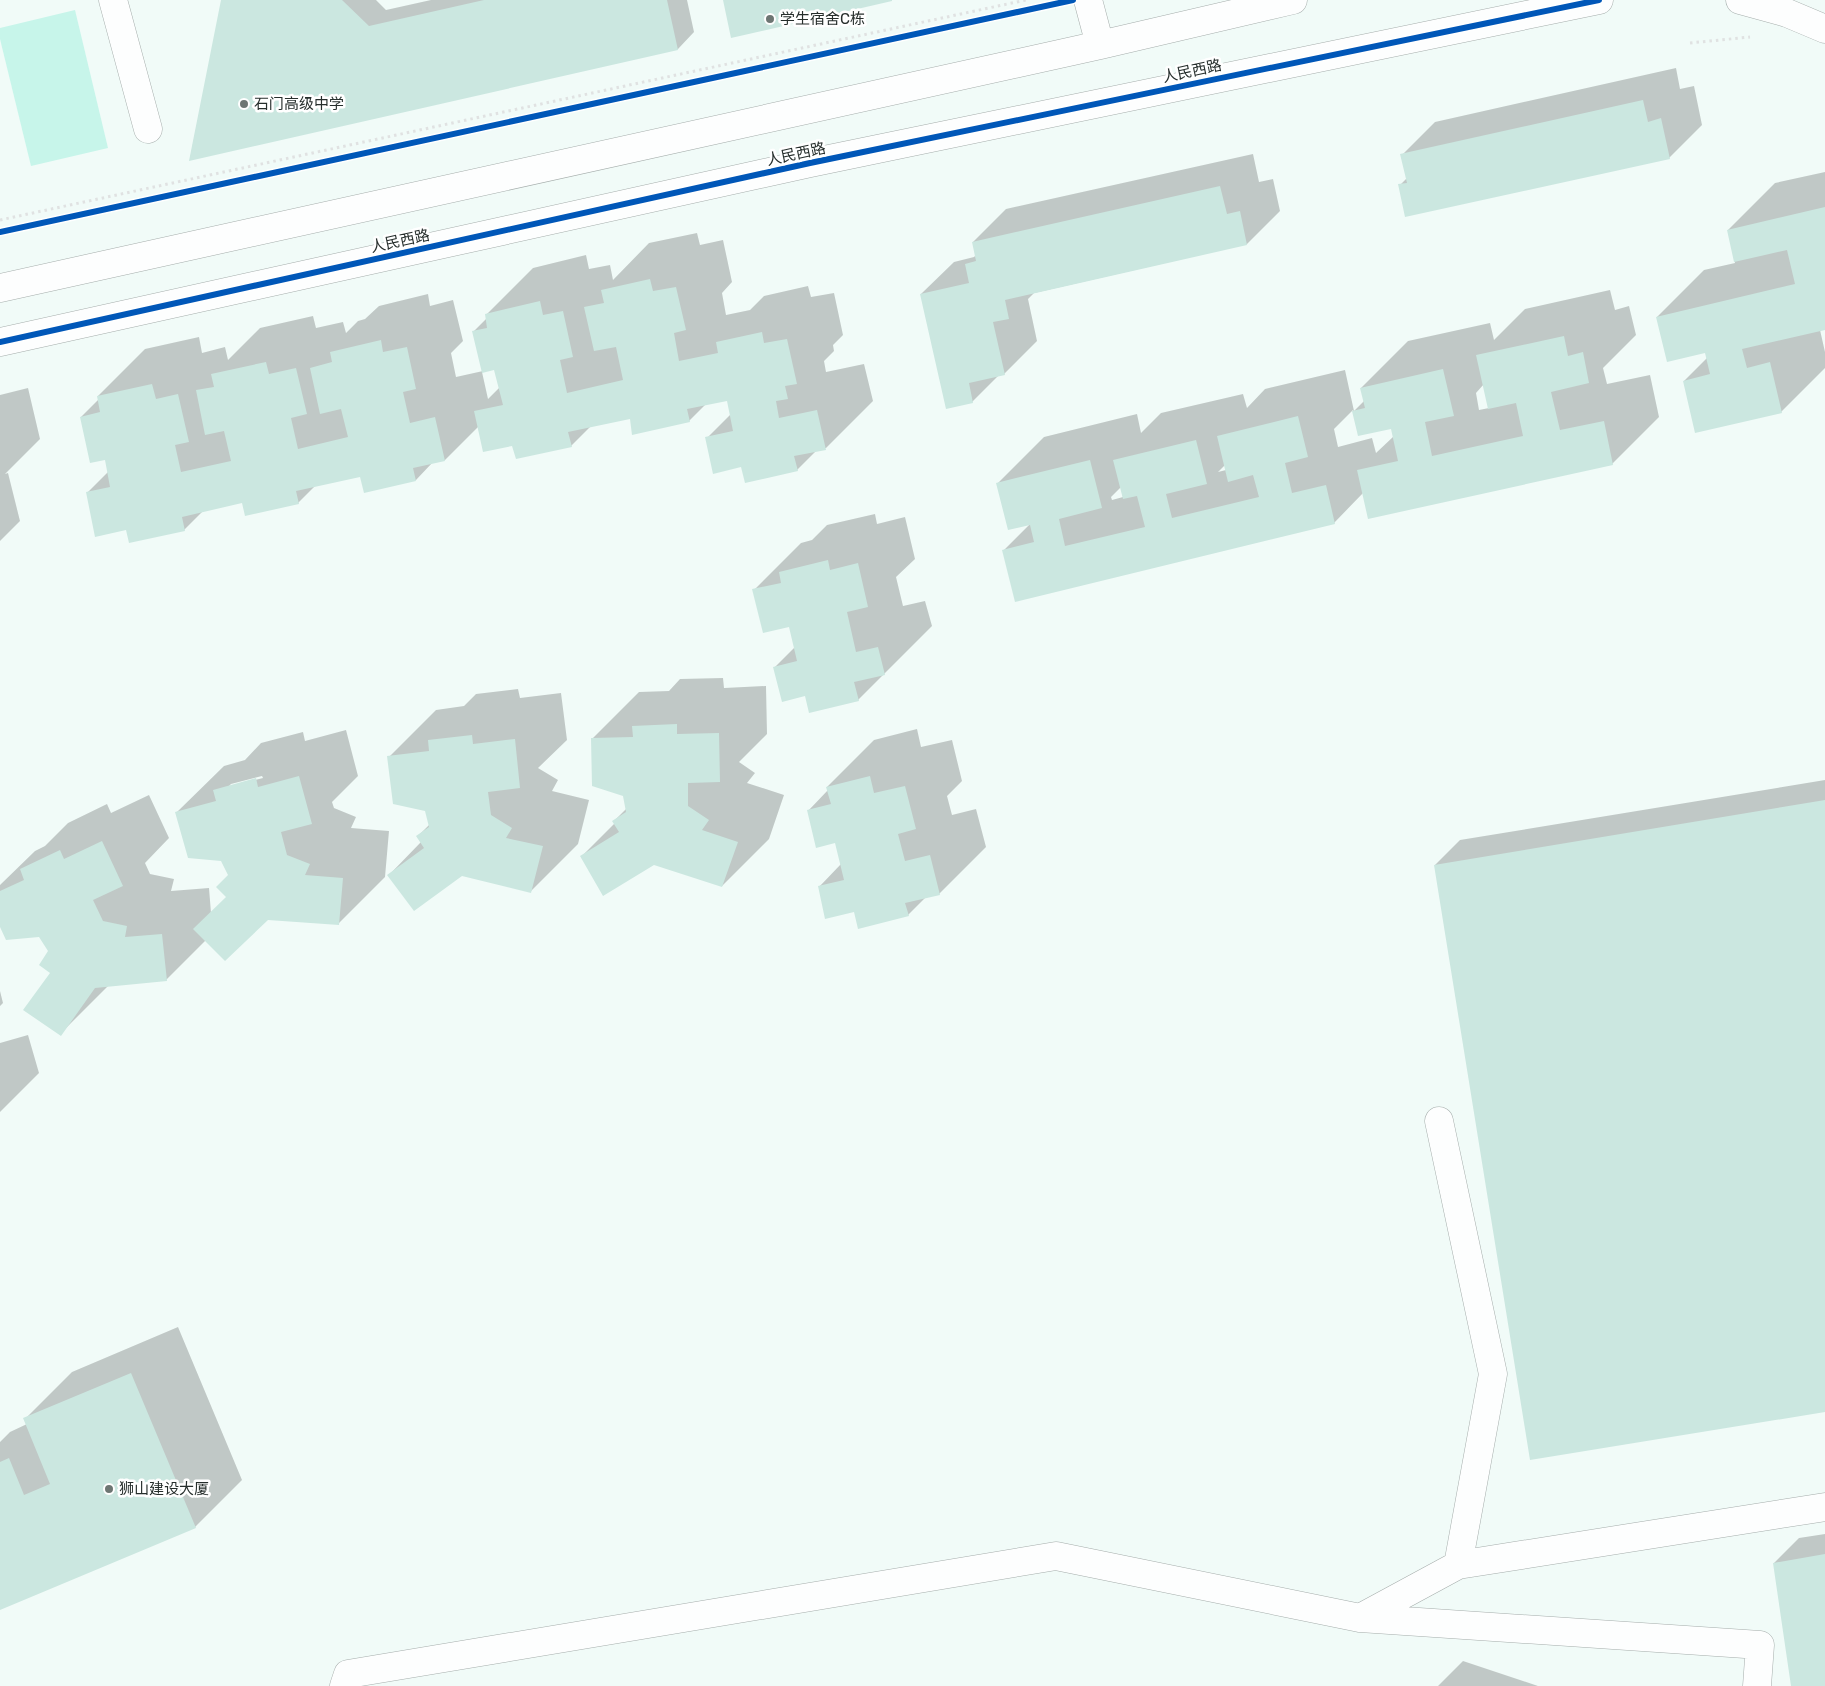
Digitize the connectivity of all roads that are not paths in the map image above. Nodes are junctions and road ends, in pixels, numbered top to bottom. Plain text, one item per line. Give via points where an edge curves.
1 (113, 0) edge
2 (1088, 0) edge
3 (1293, 0) edge
4 (1599, 0) edge
5 (1740, 0) edge
6 (1825, 30) edge
7 (1100, 46) junction
8 (148, 129) dead end
9 (0, 288) edge
10 (0, 342) edge
11 (1439, 1121) dead end
12 (1825, 1507) edge
13 (1458, 1564) junction
14 (1360, 1618) junction
15 (344, 1686) edge
16 (1757, 1686) edge

1 - 8 street
2 - 7 street
3 - 7 street
4 - 10 street, 人民西路 via 810,163
5 - 6 street via 1787,13
7 - 9 street
11 - 13 street via 1493,1374
12 - 13 street
13 - 14 street
14 - 15 street via 1056,1556 348,1674
14 - 16 street via 1760,1645

